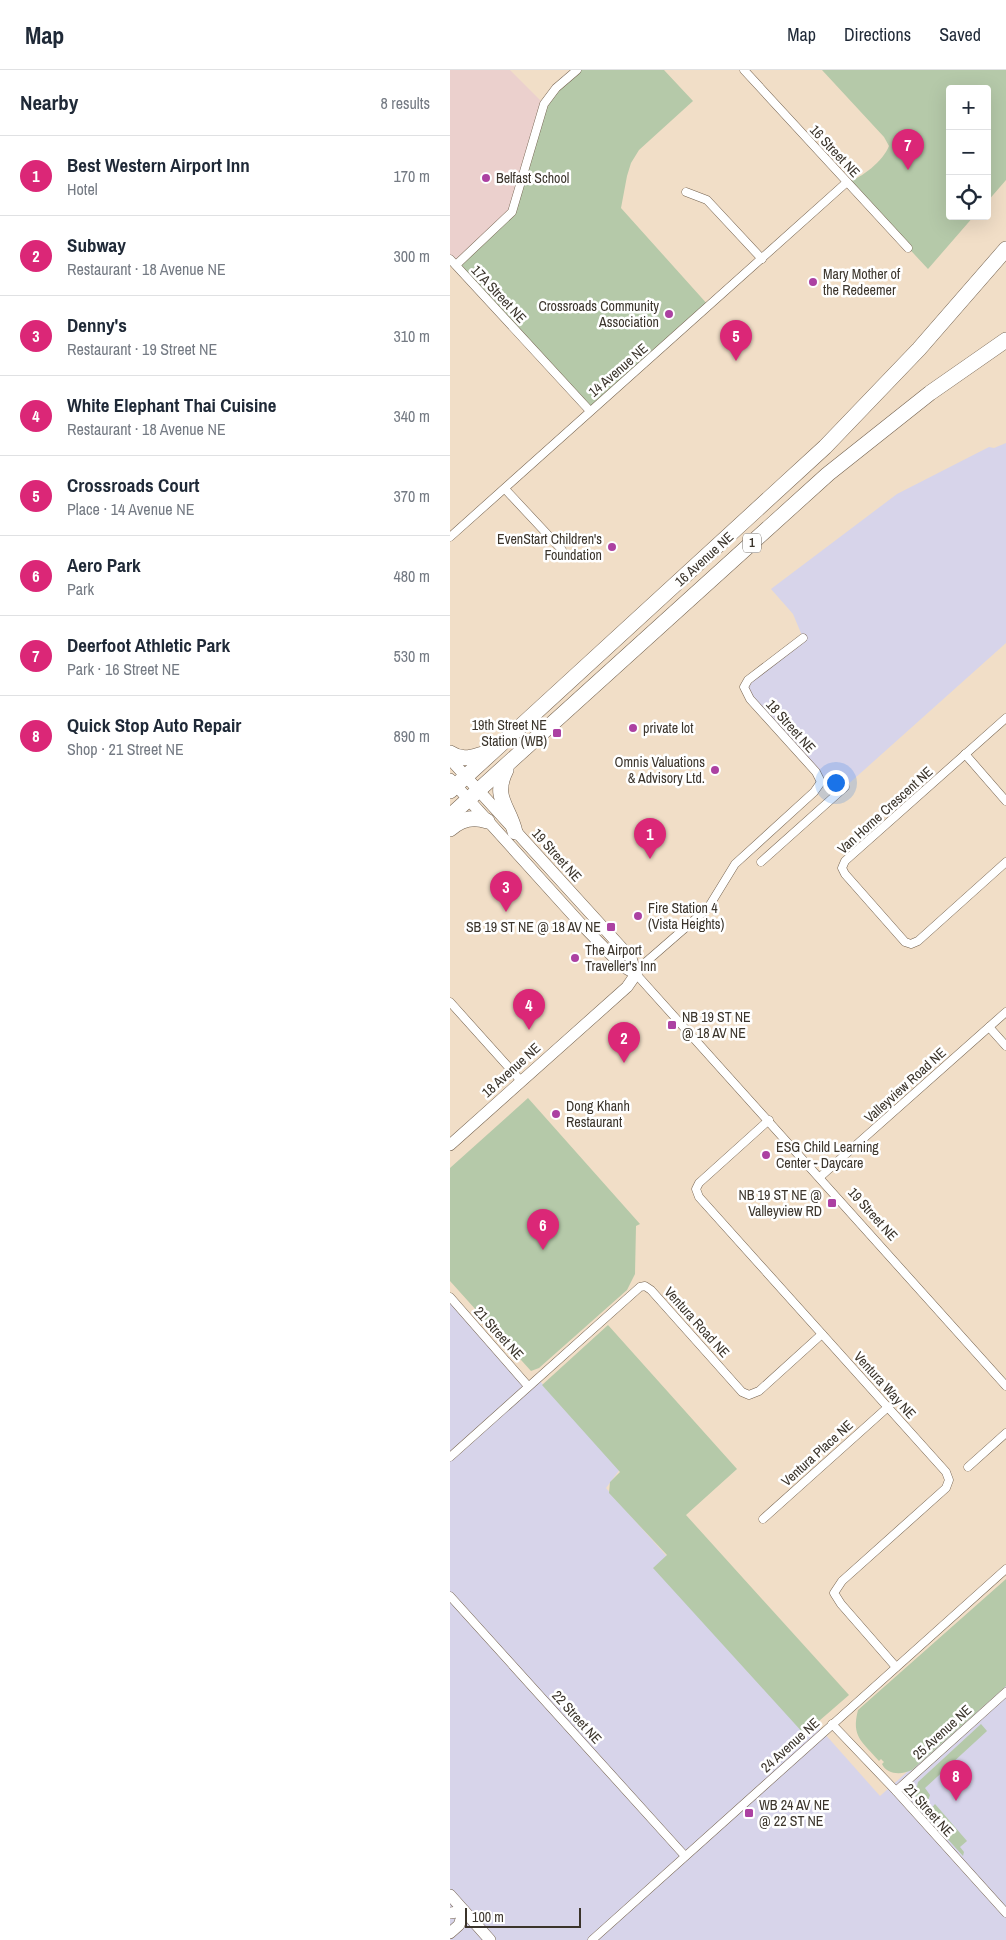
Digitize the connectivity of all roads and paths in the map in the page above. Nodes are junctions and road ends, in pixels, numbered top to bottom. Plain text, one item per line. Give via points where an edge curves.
1 (576, 70) edge
2 (744, 70) edge
3 (847, 182) junction
4 (686, 192) dead end
5 (908, 248) dead end
6 (1006, 249) edge
7 (762, 259) junction
8 (453, 262) edge
9 (1006, 340) edge
10 (590, 411) junction
11 (504, 489) junction
12 (450, 537) edge
13 (562, 550) dead end
14 (803, 638) dead end
15 (1006, 718) edge
16 (494, 751) junction
17 (450, 753) edge
18 (965, 754) junction
19 (450, 759) edge
20 (511, 763) junction
21 (821, 782) joint
22 (456, 783) edge
23 (846, 787) dead end
24 (474, 796) junction
25 (1006, 800) edge
26 (450, 816) edge
27 (487, 821) junction
28 (450, 829) edge
29 (515, 832) junction
30 (762, 862) dead end
31 (1006, 862) edge
32 (636, 974) junction
33 (450, 1002) edge
34 (1006, 1012) edge
35 (989, 1027) junction
36 (1006, 1046) edge
37 (521, 1081) junction
38 (769, 1120) junction
39 (450, 1145) edge
40 (820, 1177) junction
41 (450, 1297) edge
42 (822, 1334) junction
43 (528, 1386) junction
44 (1006, 1386) edge
45 (888, 1407) junction
46 (1006, 1433) edge
47 (450, 1457) edge
48 (968, 1467) dead end
49 (763, 1518) dead end
50 (1006, 1569) edge
51 (450, 1596) edge
52 (896, 1667) junction
53 (1006, 1692) edge
54 (832, 1724) junction
55 (896, 1791) junction
56 (685, 1856) junction
57 (450, 1895) edge
58 (464, 1911) junction
59 (450, 1913) edge
60 (1006, 1913) edge
61 (450, 1933) edge
62 (490, 1940) edge
63 (592, 1940) edge

1 - 8 street via 544,104 512,212
2 - 3 street, 16 Street NE
3 - 5 street, 16 Street NE
3 - 7 street, 14 Avenue NE
4 - 7 street via 707,200
6 - 16 highway, 16 Avenue NE / 1 via 850,422
7 - 10 street, 14 Avenue NE
8 - 10 street, 17A Street NE
9 - 20 highway, 16 Avenue NE / 1 via 930,393 828,474
10 - 11 street, 14 Avenue NE
11 - 12 street, 14 Avenue NE
11 - 13 street
14 - 21 street, 18 Street NE via 748,680 744,687 750,699 816,772
15 - 18 street, Van Horne Crescent NE
16 - 17 highway via 466,759
16 - 22 highway, 16 Avenue NE / 1
18 - 25 street
18 - 31 street, Van Horne Crescent NE via 845,861 843,871 905,942 911,944
19 - 22 street, 19 Street NE
20 - 24 highway, 16 Avenue NE / 1
20 - 29 highway via 500,782 500,792
21 - 32 street, 18 Avenue NE via 735,864 708,908
22 - 24 street, 19 Street NE
23 - 30 street
24 - 26 highway, 16 Avenue NE / 1
24 - 27 street, 19 Street NE
24 - 29 street, 19 Street NE
27 - 28 highway via 470,818
27 - 32 street, 19 Street NE via 581,924 622,966
29 - 32 street, 19 Street NE via 631,958
32 - 37 street, 18 Avenue NE via 627,987
32 - 38 street, 19 Street NE
33 - 37 street
34 - 35 street, Valleyview Road NE
35 - 36 street
35 - 40 street, Valleyview Road NE
37 - 39 street, 18 Avenue NE
38 - 40 street, 19 Street NE
38 - 42 street, Ventura Way NE via 699,1182 696,1189 699,1197
40 - 44 street, 19 Street NE
41 - 43 street, 21 Street NE
42 - 43 street, Ventura Road NE via 759,1391 749,1395 742,1392 651,1290 640,1286
42 - 45 street, Ventura Way NE
43 - 47 street
45 - 49 street, Ventura Place NE
45 - 52 street, Ventura Way NE via 946,1472 949,1480 946,1488 842,1581 834,1593
46 - 48 street
50 - 52 street, 24 Avenue NE
51 - 56 street, 22 Street NE
52 - 54 street, 24 Avenue NE
53 - 55 street, 25 Avenue NE
54 - 55 street, 21 Street NE
54 - 56 street, 24 Avenue NE
55 - 60 street, 21 Street NE
56 - 63 street, 24 Avenue NE
57 - 58 street
58 - 59 street
58 - 61 street via 459,1925
58 - 62 street

